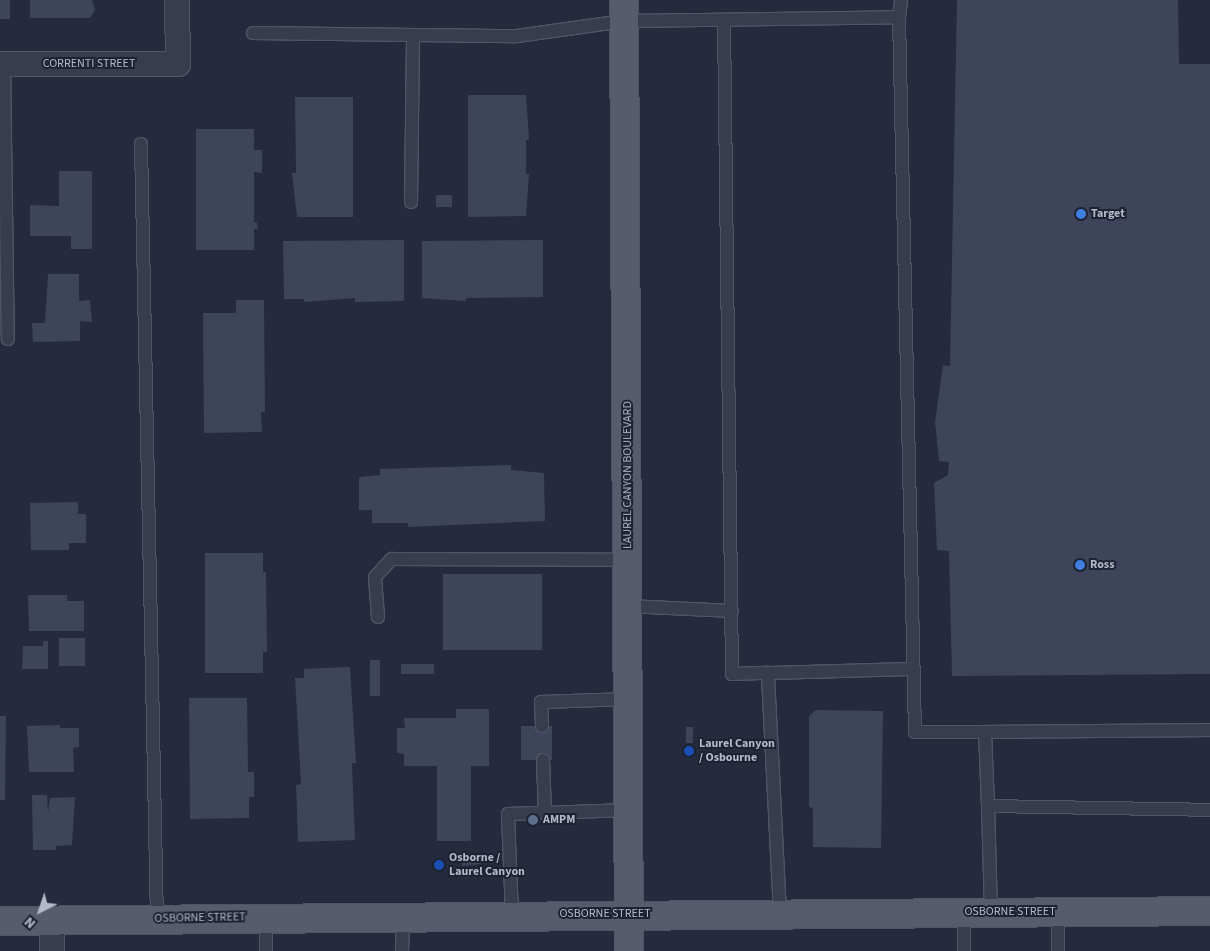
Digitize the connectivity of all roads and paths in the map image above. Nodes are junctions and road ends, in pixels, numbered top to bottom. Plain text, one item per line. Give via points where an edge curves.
1 (177, 0) edge
2 (901, 0) edge
3 (624, 11) edge
4 (899, 17) junction
5 (724, 20) junction
6 (253, 33) dead end
7 (413, 35) junction
8 (2, 64) edge
9 (141, 144) dead end
10 (411, 202) dead end
11 (8, 339) dead end
12 (628, 560) junction
13 (628, 606) junction
14 (732, 611) junction
15 (378, 617) dead end
16 (913, 669) junction
17 (768, 673) junction
18 (628, 699) junction
19 (542, 726) dead end
20 (1210, 730) edge
21 (986, 732) junction
22 (543, 760) dead end
23 (988, 806) junction
24 (628, 810) junction
25 (1210, 810) edge
26 (545, 813) junction
27 (1210, 910) edge
28 (1058, 911) junction
29 (964, 912) junction
30 (991, 912) junction
31 (780, 913) junction
32 (629, 914) junction
33 (512, 915) junction
34 (403, 916) junction
35 (266, 918) junction
36 (157, 919) junction
37 (0, 921) edge
38 (52, 921) junction
39 (52, 951) edge
40 (266, 951) edge
41 (402, 951) edge
42 (629, 951) edge
43 (964, 951) edge
44 (1058, 951) edge

1 - 8 street, CORRENTI STREET via 178,64
2 - 4 lane
3 - 5 lane
3 - 7 lane via 517,36
3 - 12 main road, LAUREL CANYON BOULEVARD
4 - 5 lane
4 - 16 lane
5 - 14 lane
6 - 7 lane
7 - 10 lane
8 - 11 lane
9 - 36 lane
12 - 13 main road, LAUREL CANYON BOULEVARD
12 - 15 lane via 392,559 375,577
13 - 14 lane
13 - 18 main road, LAUREL CANYON BOULEVARD
14 - 17 lane via 732,674
16 - 17 lane
16 - 21 lane via 915,732
17 - 31 lane
18 - 19 lane via 541,702
18 - 24 main road, LAUREL CANYON BOULEVARD
20 - 21 lane
21 - 23 lane
22 - 26 lane
23 - 25 lane
23 - 30 lane
24 - 26 lane
24 - 32 main road, LAUREL CANYON BOULEVARD
26 - 33 lane via 508,814
27 - 28 main road, OSBORNE STREET
28 - 30 main road, OSBORNE STREET
28 - 44 lane
29 - 30 main road, OSBORNE STREET
29 - 31 main road, OSBORNE STREET
29 - 43 lane
31 - 32 main road, OSBORNE STREET
32 - 33 main road, OSBORNE STREET
32 - 42 main road, LAUREL CANYON BOULEVARD
33 - 34 main road, OSBORNE STREET
34 - 35 main road, OSBORNE STREET
34 - 41 lane
35 - 36 main road, OSBORNE STREET
35 - 40 lane
36 - 38 main road, OSBORNE STREET
37 - 38 main road, OSBORNE STREET
38 - 39 street

